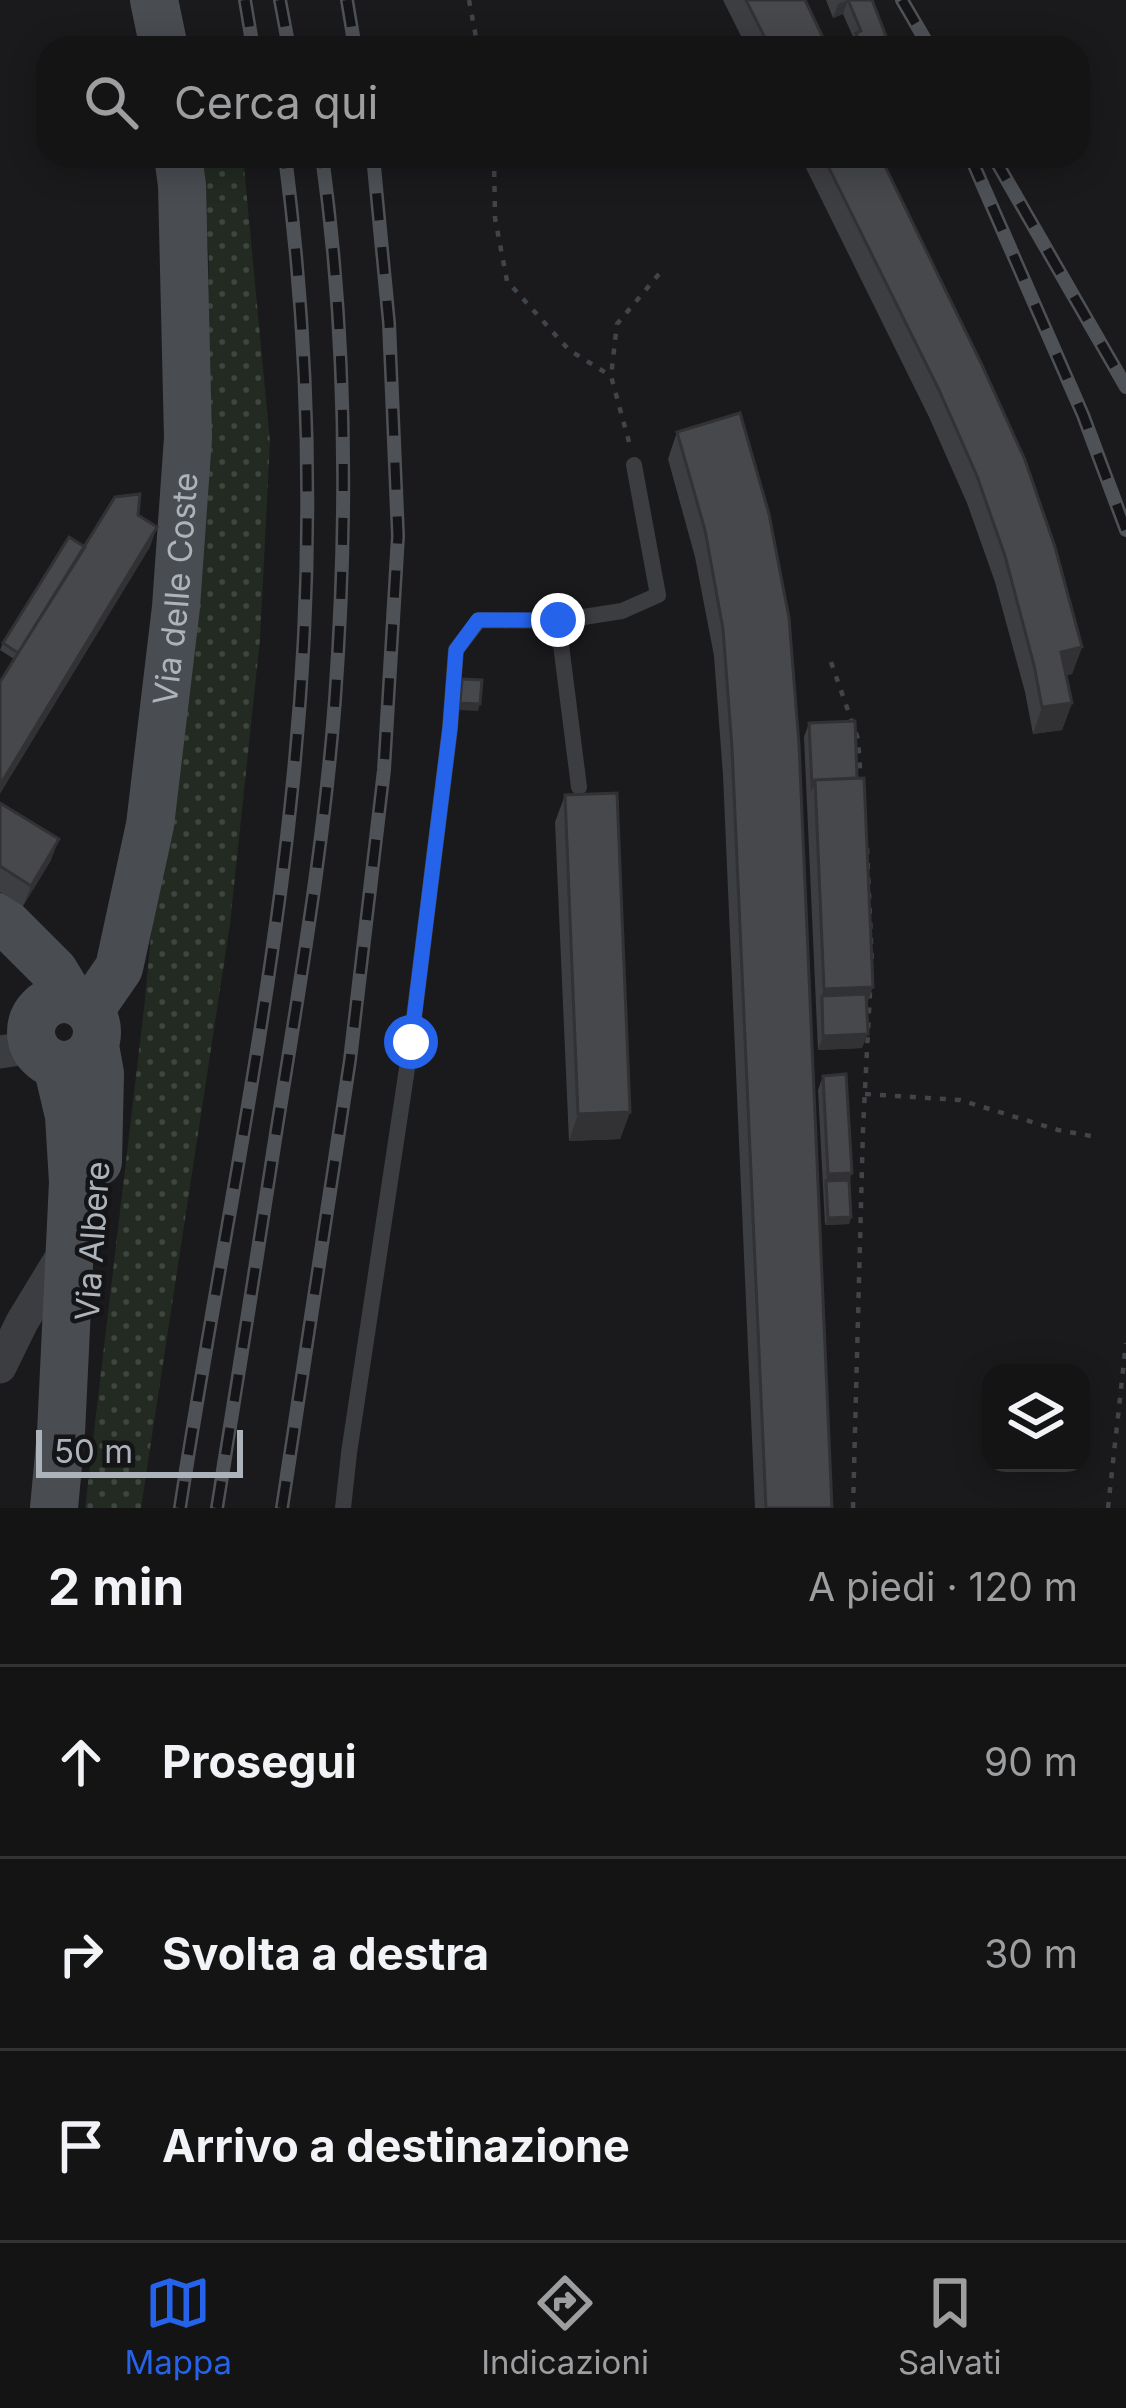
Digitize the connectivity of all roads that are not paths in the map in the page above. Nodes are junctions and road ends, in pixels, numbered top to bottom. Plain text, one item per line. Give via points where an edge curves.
1 (154, 0) edge
2 (162, 36) edge
3 (180, 168) edge
4 (634, 465) road end
5 (558, 620) junction
6 (579, 787) dead end
7 (0, 917) edge
8 (0, 960) edge
9 (54, 1034) edge
10 (71, 1242) junction
11 (0, 1367) edge
12 (61, 1433) junction
13 (54, 1508) edge
14 (343, 1508) edge

1 - 2 street
3 - 9 street, Via delle Coste via 188,438 150,825 118,968
4 - 5 lane via 658,596 622,611
5 - 6 lane
5 - 14 lane via 478,620 456,650 411,1042
7 - 9 street, Via Albere via 54,971
8 - 9 street, Via Albere
9 - 10 street, Via Albere via 69,1116
9 - 12 street, Via Albere via 100,1073 85,1345
10 - 11 street
10 - 12 street, Via Albere
12 - 13 street, Via Albere

